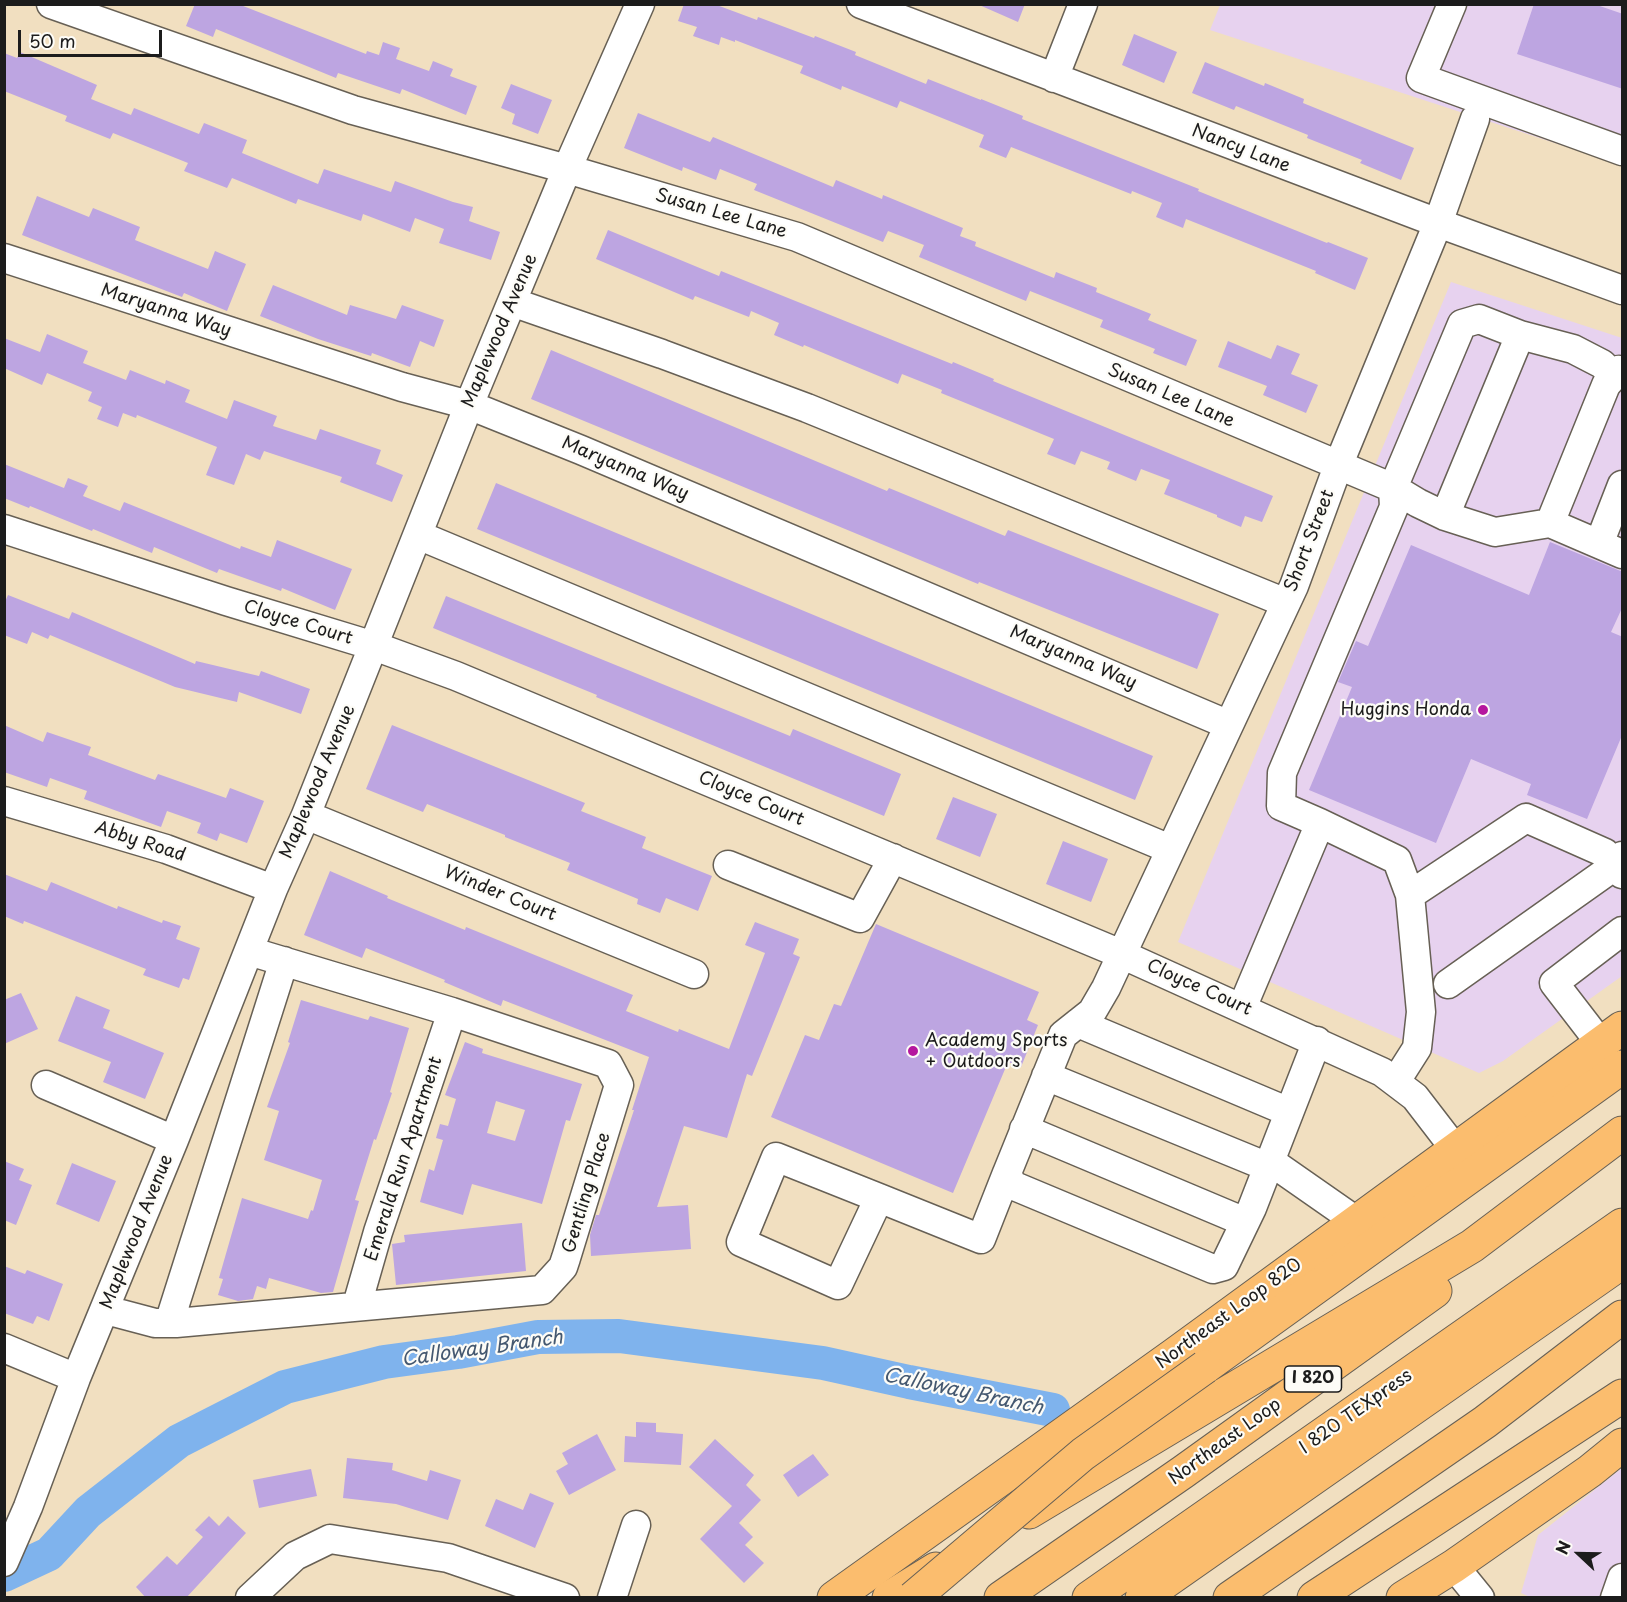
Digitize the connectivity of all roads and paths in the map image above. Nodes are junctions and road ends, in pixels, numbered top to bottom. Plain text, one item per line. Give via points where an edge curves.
1 (51, 4) edge
2 (640, 4) edge
3 (861, 4) edge
4 (1083, 4) edge
5 (1452, 4) edge
6 (1054, 78) junction
7 (1475, 119) dead end
8 (1623, 151) edge
9 (567, 169) junction
10 (1438, 223) junction
11 (4, 258) edge
12 (1623, 290) edge
13 (512, 302) junction
14 (1520, 336) junction
15 (1618, 373) edge
16 (469, 405) junction
17 (1338, 466) junction
18 (1382, 484) junction
19 (1623, 485) edge
20 (1445, 516) junction
21 (1550, 523) junction
22 (4, 529) edge
23 (418, 535) junction
24 (1611, 549) edge
25 (1286, 603) junction
26 (374, 646) junction
27 (1229, 724) junction
28 (4, 801) edge
29 (306, 814) junction
30 (1320, 823) junction
31 (1170, 849) junction
32 (893, 858) junction
33 (728, 865) dead end
34 (1620, 865) edge
35 (273, 889) junction
36 (1410, 895) junction
37 (1623, 931) edge
38 (249, 951) junction
39 (1121, 954) junction
40 (284, 961) junction
41 (694, 974) dead end
42 (1448, 984) dead end
43 (1242, 1008) junction
44 (452, 1012) junction
45 (1078, 1023) junction
46 (1317, 1041) junction
47 (1615, 1046) edge
48 (1046, 1076) junction
49 (1396, 1081) junction
50 (46, 1085) dead end
51 (1289, 1112) junction
52 (1024, 1129) junction
53 (1623, 1133) edge
54 (174, 1140) junction
55 (1455, 1149) junction
56 (1623, 1158) edge
57 (1269, 1164) junction
58 (1006, 1173) junction
59 (879, 1198) junction
60 (1356, 1221) junction
61 (1245, 1222) junction
62 (1623, 1225) edge
63 (1623, 1262) edge
64 (357, 1305) junction
65 (106, 1310) junction
66 (1623, 1317) edge
67 (170, 1323) junction
68 (4, 1348) edge
69 (76, 1378) junction
70 (1623, 1396) edge
71 (1623, 1445) edge
72 (636, 1525) dead end
73 (4, 1562) edge
74 (1454, 1566) junction
75 (1623, 1578) edge
76 (250, 1598) edge
77 (565, 1598) edge
78 (612, 1598) edge
79 (834, 1598) edge
80 (889, 1598) edge
81 (913, 1598) edge
82 (1001, 1598) edge
83 (1089, 1598) edge
84 (1142, 1598) edge
85 (1230, 1598) edge
86 (1314, 1598) edge
87 (1403, 1598) edge
88 (1480, 1598) edge
89 (1615, 1598) edge

1 - 9 street, Susan Lee Lane via 353,111
2 - 9 street, Maplewood Avenue
3 - 6 street, Nancy Lane
4 - 6 street
5 - 8 street via 1421,78
6 - 10 street, Nancy Lane
7 - 10 street, Short Street
9 - 13 street, Maplewood Avenue
9 - 17 street, Susan Lee Lane via 797,237
10 - 12 street, Nancy Lane
10 - 17 street, Short Street
11 - 16 street, Maryanna Way via 391,384
13 - 16 street, Maplewood Avenue
13 - 25 street via 807,408
14 - 15 street via 1573,349
14 - 18 street via 1479,319 1461,324
14 - 20 street
15 - 21 street via 1606,385
16 - 23 street, Maplewood Avenue
16 - 27 street, Maryanna Way
17 - 18 street, Susan Lee Lane
17 - 25 street, Short Street
18 - 20 street, Susan Lee Lane
18 - 30 street via 1394,507 1282,773 1281,806
19 - 24 street
20 - 21 street, Susan Lee Lane via 1495,532
21 - 24 street
22 - 26 street, Cloyce Court
23 - 26 street, Maplewood Avenue
23 - 31 street
25 - 27 street, Short Street
26 - 29 street, Maplewood Avenue
26 - 32 street, Cloyce Court via 456,676
27 - 31 street, Short Street
28 - 35 street, Abby Road via 166,849
29 - 35 street, Maplewood Avenue
29 - 41 street, Winder Court
30 - 36 street via 1397,860
30 - 43 street
31 - 39 street, Short Street
32 - 33 street via 860,918
32 - 39 street, Cloyce Court
34 - 36 street via 1605,853 1526,818
34 - 42 street
35 - 38 street, Maplewood Avenue
36 - 49 street via 1421,1012 1417,1048
37 - 47 street via 1554,983
38 - 40 street, Gentling Place
38 - 54 street, Maplewood Avenue
39 - 43 street, Cloyce Court
39 - 45 street, Short Street via 1092,1012
40 - 44 street, Gentling Place
40 - 67 street
43 - 46 street, Cloyce Court
44 - 64 street, Emerald Run Apartment
44 - 64 street, Gentling Place via 608,1064 616,1076 619,1085 613,1108 566,1258 542,1290
45 - 48 street, Short Street via 1063,1035
45 - 51 street
46 - 49 street, Cloyce Court
46 - 51 street
47 - 55 main road, Northeast Loop 820
47 - 81 main road, bridge via 1205,1367 1083,1454
48 - 52 street, Short Street
48 - 57 street
49 - 55 street, Cloyce Court via 1415,1097
50 - 54 street
51 - 57 street
52 - 58 street, Short Street
52 - 61 street
53 - 80 main road via 1472,1246
54 - 65 street, Maplewood Avenue
55 - 60 main road, Northeast Loop 820
56 - 82 main road, Northeast Loop / I 820
57 - 60 street
57 - 61 street
58 - 59 street, Short Street via 981,1239
58 - 61 street via 1012,1185 1213,1269 1224,1266
59 - 59 street via 776,1157 741,1242 838,1285
60 - 79 main road, Northeast Loop 820
62 - 83 main road, I 820 TEXpress
63 - 84 main road, I 820 TEXpress
64 - 67 street, Gentling Place
65 - 67 street, Gentling Place
65 - 69 street, Maplewood Avenue
66 - 85 main road via 1485,1422
68 - 69 street
69 - 73 street, Maplewood Avenue
70 - 86 main road
71 - 74 main road
72 - 78 street
74 - 87 main road
74 - 88 street
75 - 89 street
76 - 77 street via 295,1556 330,1539 448,1558

